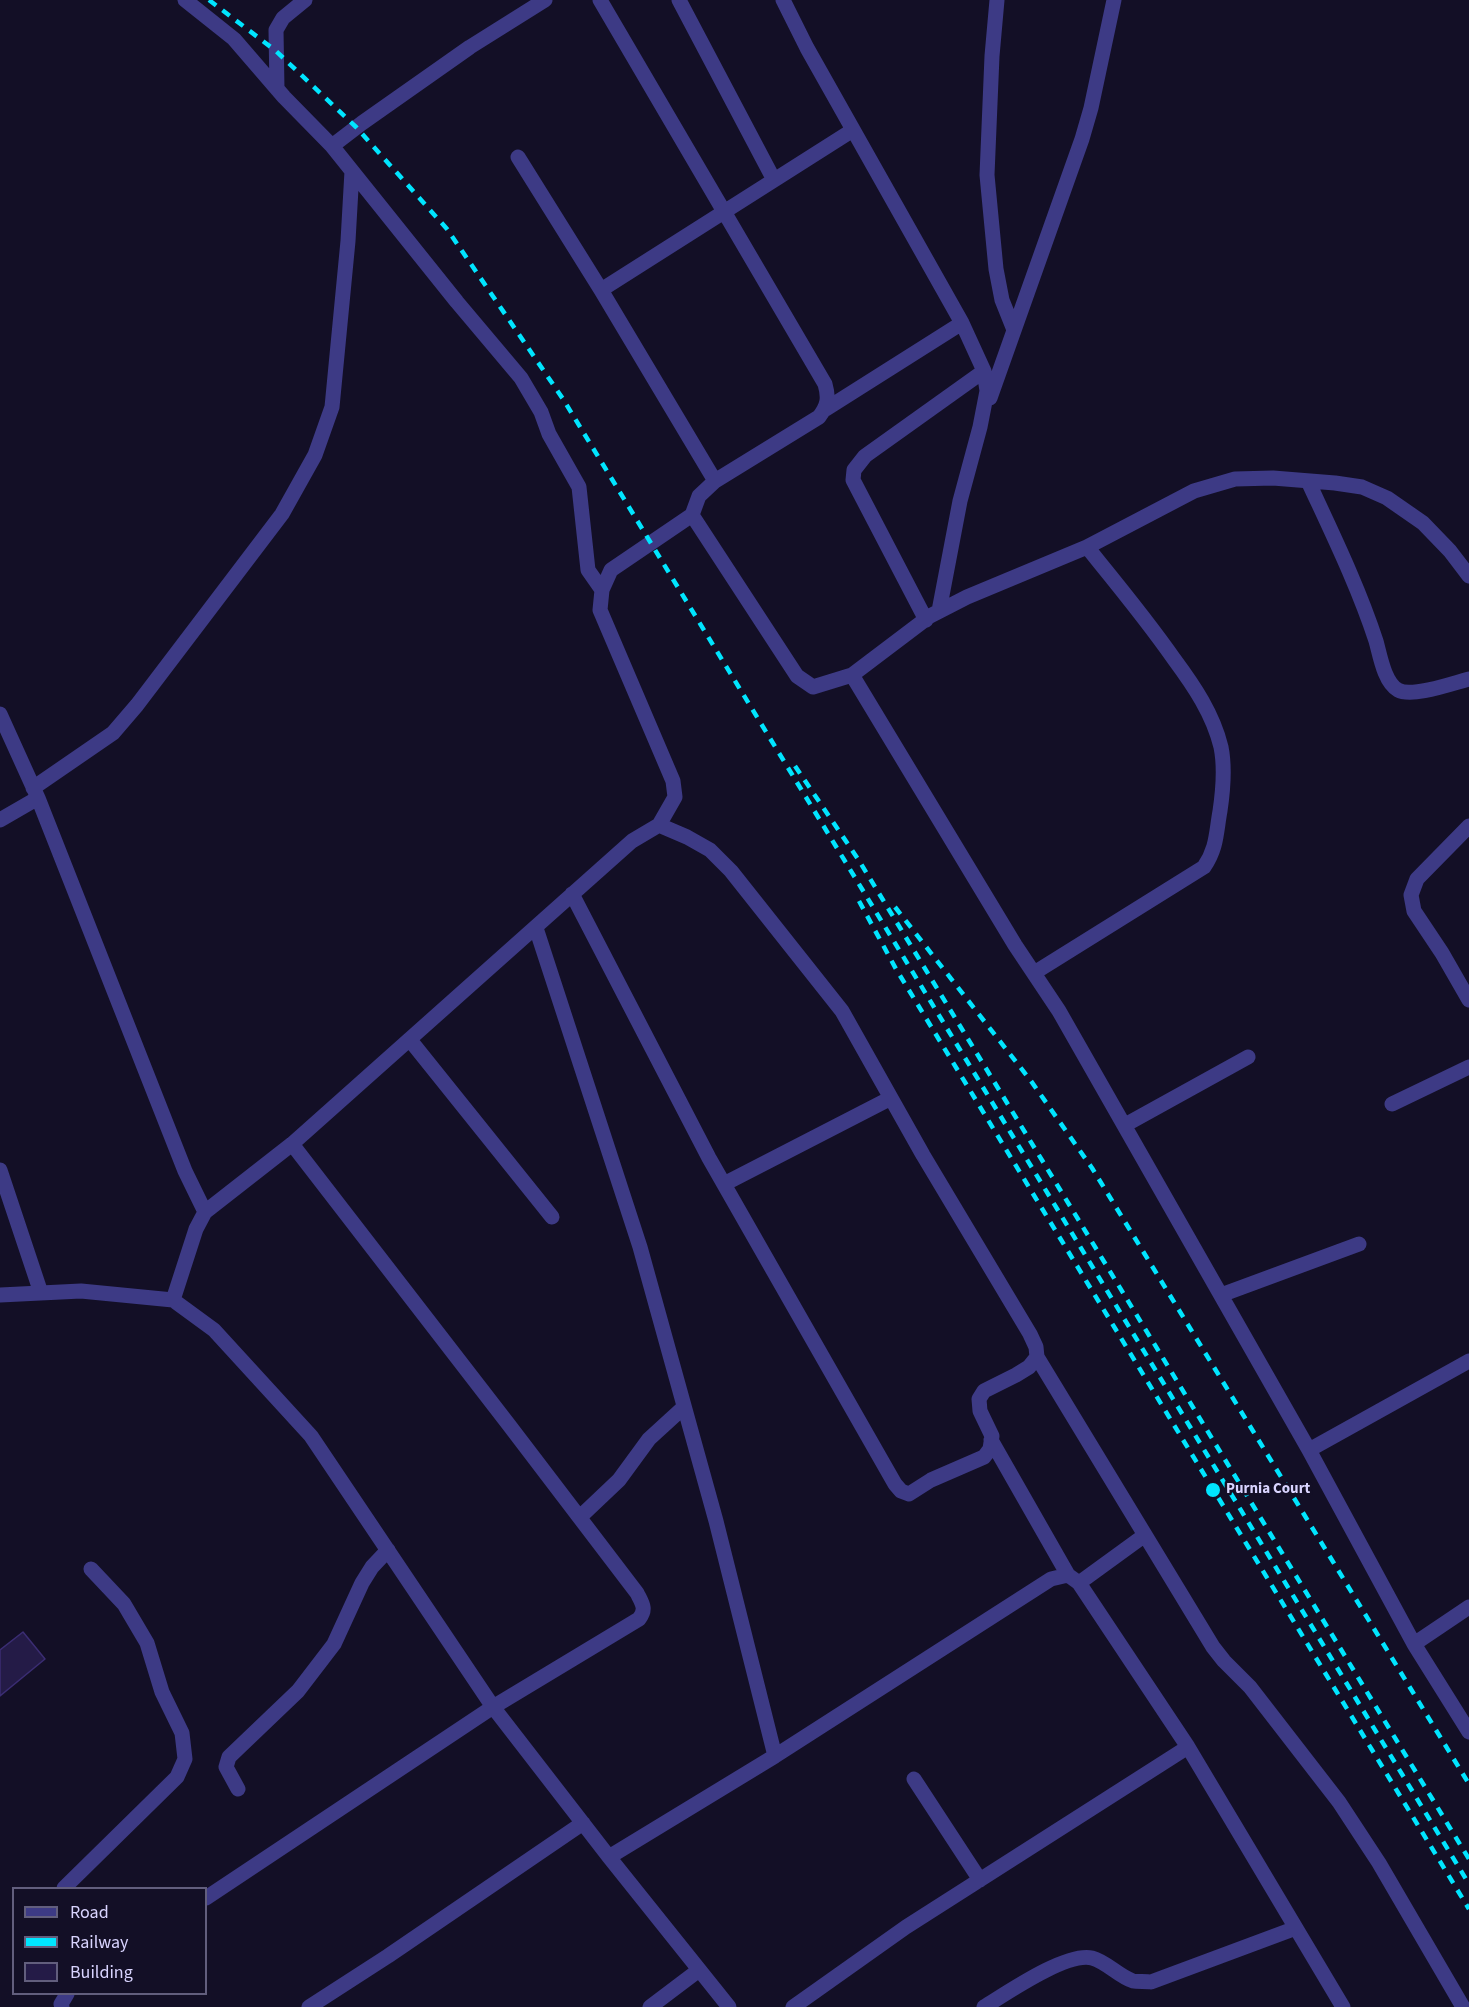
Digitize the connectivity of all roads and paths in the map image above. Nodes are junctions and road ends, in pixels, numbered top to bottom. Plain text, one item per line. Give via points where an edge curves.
1 (185, 0) edge
2 (305, 0) edge
3 (545, 0) edge
4 (600, 0) edge
5 (679, 0) edge
6 (783, 0) edge
7 (997, 0) edge
8 (1114, 0) edge
9 (277, 89) junction
10 (853, 130) junction
11 (332, 146) junction
12 (518, 157) dead end
13 (352, 171) junction
14 (774, 180) junction
15 (723, 212) junction
16 (601, 290) junction
17 (962, 323) junction
18 (1014, 330) junction
19 (984, 371) junction
20 (826, 409) junction
21 (980, 426) junction
22 (1308, 480) junction
23 (715, 481) junction
24 (692, 515) junction
25 (1087, 547) junction
26 (1469, 576) edge
27 (602, 590) junction
28 (939, 611) junction
29 (926, 620) junction
30 (852, 675) junction
31 (1469, 679) edge
32 (0, 714) edge
33 (36, 793) junction
34 (0, 820) edge
35 (659, 825) junction
36 (1469, 826) edge
37 (572, 894) junction
38 (536, 928) junction
39 (1034, 973) junction
40 (1469, 1000) edge
41 (410, 1040) junction
42 (1248, 1057) dead end
43 (1469, 1067) edge
44 (891, 1098) junction
45 (1392, 1104) dead end
46 (1125, 1125) junction
47 (292, 1144) junction
48 (0, 1170) edge
49 (724, 1184) junction
50 (205, 1212) junction
51 (552, 1217) dead end
52 (1359, 1244) dead end
53 (42, 1293) junction
54 (0, 1294) edge
55 (1221, 1295) junction
56 (173, 1300) junction
57 (1038, 1357) junction
58 (1469, 1361) edge
59 (684, 1407) junction
60 (991, 1440) junction
61 (1309, 1450) junction
62 (580, 1517) junction
63 (1145, 1535) junction
64 (388, 1550) junction
65 (91, 1569) dead end
66 (1073, 1579) junction
67 (1469, 1607) edge
68 (1414, 1644) junction
69 (493, 1707) junction
70 (1469, 1732) edge
71 (1188, 1748) junction
72 (775, 1756) junction
73 (914, 1779) dead end
74 (238, 1789) dead end
75 (583, 1823) junction
76 (609, 1857) junction
77 (980, 1880) junction
78 (65, 1887) edge
79 (207, 1897) edge
80 (1296, 1928) junction
81 (699, 1970) junction
82 (309, 2007) edge
83 (650, 2007) edge
84 (729, 2007) edge
85 (793, 2007) edge
86 (984, 2007) edge
87 (1343, 2007) edge
88 (1463, 2007) edge

1 - 9 street via 234,39
2 - 9 street via 283,18 276,30
3 - 11 street via 470,47
4 - 15 street
5 - 14 street
6 - 10 street
7 - 18 street via 987,175 996,269 1002,300
8 - 18 street via 1092,108
9 - 11 street
10 - 14 street
10 - 17 street
11 - 13 street
12 - 16 street
13 - 27 street via 521,378 579,487 588,570
13 - 33 street via 332,406 315,455 282,514 137,705 113,733
14 - 15 street
15 - 16 street
15 - 20 street via 825,384 829,397
16 - 23 street
17 - 19 street
17 - 20 street
18 - 21 street
19 - 21 street via 987,391
19 - 29 street via 865,456 854,470 853,480
20 - 23 street
21 - 28 street via 960,501
22 - 25 street via 1234,479 1194,491
22 - 26 street via 1362,488 1387,498 1423,523
22 - 31 street via 1394,687 1409,692
23 - 24 street via 699,496
24 - 27 street via 611,570
24 - 30 street via 797,676 813,687
25 - 28 street
25 - 39 street via 1150,624 1203,702 1221,749 1221,800 1213,853 1204,867
27 - 35 street via 600,610 673,781 675,797
28 - 29 street
29 - 30 street
30 - 39 street
32 - 33 street
33 - 34 street
33 - 50 street via 185,1172
35 - 37 street via 632,842
35 - 44 street via 710,850 731,871 842,1011
36 - 40 street via 1417,879 1411,895 1414,911
37 - 38 street
37 - 49 street
38 - 41 street
38 - 59 street via 640,1247
39 - 46 street
41 - 47 street
41 - 51 street
42 - 46 street
43 - 45 street
44 - 49 street
44 - 57 street via 1030,1334
46 - 55 street
47 - 50 street
47 - 62 street
48 - 53 street
49 - 60 street via 901,1491 909,1494 984,1457
50 - 56 street
52 - 55 street
53 - 54 street
53 - 56 street via 81,1291
55 - 61 street
56 - 64 street via 214,1330 311,1436
57 - 60 street via 1016,1375 984,1390 979,1399 980,1411
57 - 63 street
58 - 61 street
59 - 62 street via 649,1438 619,1480
59 - 72 street
60 - 66 street
61 - 68 street
62 - 69 street via 637,1593 644,1613
63 - 66 street
63 - 88 street via 1213,1647 1250,1687 1339,1802
64 - 69 street
64 - 74 street via 362,1584 334,1644 298,1691 229,1757 226,1767
65 - 78 street via 124,1604 147,1643 162,1692 182,1734 185,1759 177,1777
66 - 71 street
66 - 72 street via 1051,1579
67 - 68 street
68 - 70 street
69 - 75 street
69 - 79 street
71 - 77 street
71 - 80 street
72 - 76 street
73 - 77 street
75 - 76 street
75 - 82 street
76 - 81 street
77 - 85 street
80 - 86 street via 1151,1982 1133,1981 1094,1959 1065,1961
80 - 87 street
81 - 83 street
81 - 84 street

